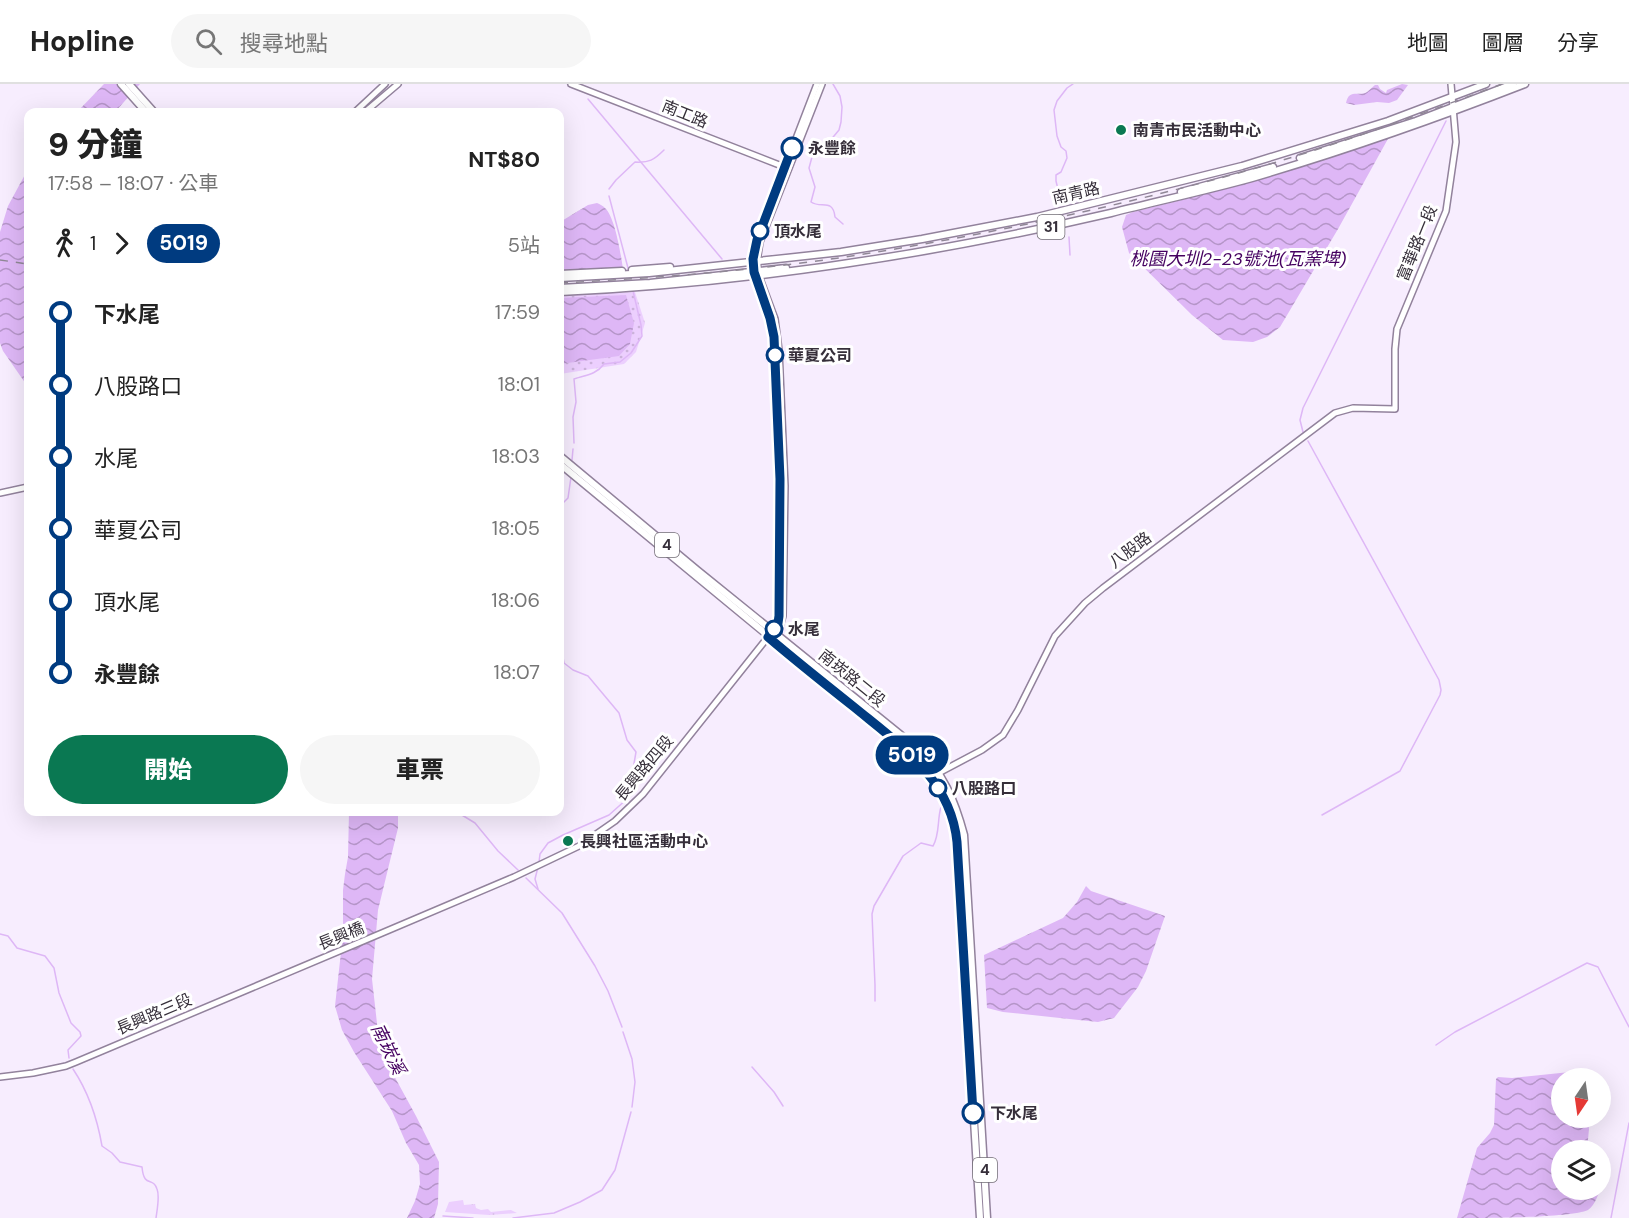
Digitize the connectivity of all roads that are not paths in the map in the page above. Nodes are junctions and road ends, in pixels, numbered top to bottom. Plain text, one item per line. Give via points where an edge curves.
1 (121, 84) edge
2 (129, 84) edge
3 (383, 84) edge
4 (399, 84) edge
5 (572, 84) edge
6 (817, 84) edge
7 (822, 84) edge
8 (1451, 84) edge
9 (1475, 84) edge
10 (1486, 84) edge
11 (1513, 84) edge
12 (1525, 84) edge
13 (1452, 95) junction
14 (137, 99) junction
15 (143, 108) edge
16 (149, 108) edge
17 (360, 108) edge
18 (370, 108) edge
19 (1454, 109) junction
20 (1350, 132) junction
21 (1332, 134) junction
22 (1265, 155) junction
23 (1250, 163) junction
24 (787, 168) junction
25 (1270, 168) junction
26 (1255, 177) junction
27 (1180, 196) junction
28 (1146, 200) junction
29 (891, 240) junction
30 (906, 241) junction
31 (882, 256) junction
32 (901, 256) junction
33 (755, 260) junction
34 (649, 269) junction
35 (667, 272) junction
36 (740, 274) junction
37 (757, 274) junction
38 (564, 275) edge
39 (564, 275) edge
40 (722, 280) junction
41 (564, 290) edge
42 (564, 290) edge
43 (1395, 409) joint
44 (564, 459) edge
45 (564, 467) edge
46 (24, 488) edge
47 (0, 493) edge
48 (772, 634) junction
49 (938, 773) junction
50 (931, 777) junction
51 (377, 935) joint
52 (314, 961) joint
53 (0, 1077) edge
54 (980, 1218) edge
55 (987, 1218) edge

1 - 14 main road
2 - 14 main road
3 - 17 street
4 - 18 street
5 - 24 street, 南工路
6 - 24 street
7 - 24 street
8 - 13 street, 富華路一段
9 - 13 main road, 31
10 - 13 main road, 南青路 / 31
11 - 19 main road, 南青路 / 31
12 - 19 main road, 31
13 - 19 street, 富華路一段
13 - 20 main road, 南青路 / 31
13 - 21 main road, 31
14 - 15 main road
14 - 16 main road
19 - 25 main road, 南青路 / 31
19 - 26 main road, 31
19 - 43 street, 富華路一段 via 1456,142 1446,210 1397,329
20 - 21 main road, 南青路
20 - 23 main road, 南青路 / 31
21 - 22 main road, 31
22 - 23 main road, 南青路
22 - 29 main road, 31 via 1077,204
23 - 30 main road, 南青路 / 31 via 1037,217
24 - 33 street
25 - 26 main road, 南青路
25 - 28 main road, 南青路 / 31
26 - 27 main road, 31
27 - 28 main road, 南青路
27 - 32 main road, 31 via 1042,229
28 - 31 main road, 南青路 / 31 via 1041,226
29 - 30 main road, 南青路
29 - 33 main road, 31
30 - 33 main road, 南青路 / 31
31 - 32 main road, 南青路
31 - 37 main road, 南青路 / 31
32 - 37 main road, 31
33 - 34 main road, 31
33 - 35 main road, 南青路 / 31
33 - 37 street
34 - 35 main road, 南青路
34 - 38 main road, 31
35 - 39 main road, 南青路 / 31
36 - 37 main road, 南青路 / 31
36 - 40 main road, 南青路
36 - 41 main road, 南青路 / 31
37 - 40 main road, 31
37 - 48 street via 773,329 778,372 785,520 783,616 779,629
40 - 42 main road, 31
43 - 49 street, 八股路 via 1353,408 1335,413 1103,588 1055,636 1003,735
44 - 48 main road, 南崁路二段 / 4
45 - 48 main road, 南崁路二段 / 4
46 - 47 street
48 - 49 main road, 南崁路二段 / 4 via 917,748
48 - 50 main road, 南崁路二段 / 4 via 908,751
48 - 51 street, 長興路四段 via 643,794 600,832 555,858
49 - 50 street, 八股路
49 - 55 main road, 南崁路二段 / 4 via 950,792 964,835
50 - 54 main road, 南崁路二段 / 4 via 949,809 956,835
51 - 52 street, 長興橋
52 - 53 street, 長興路三段 via 66,1066

